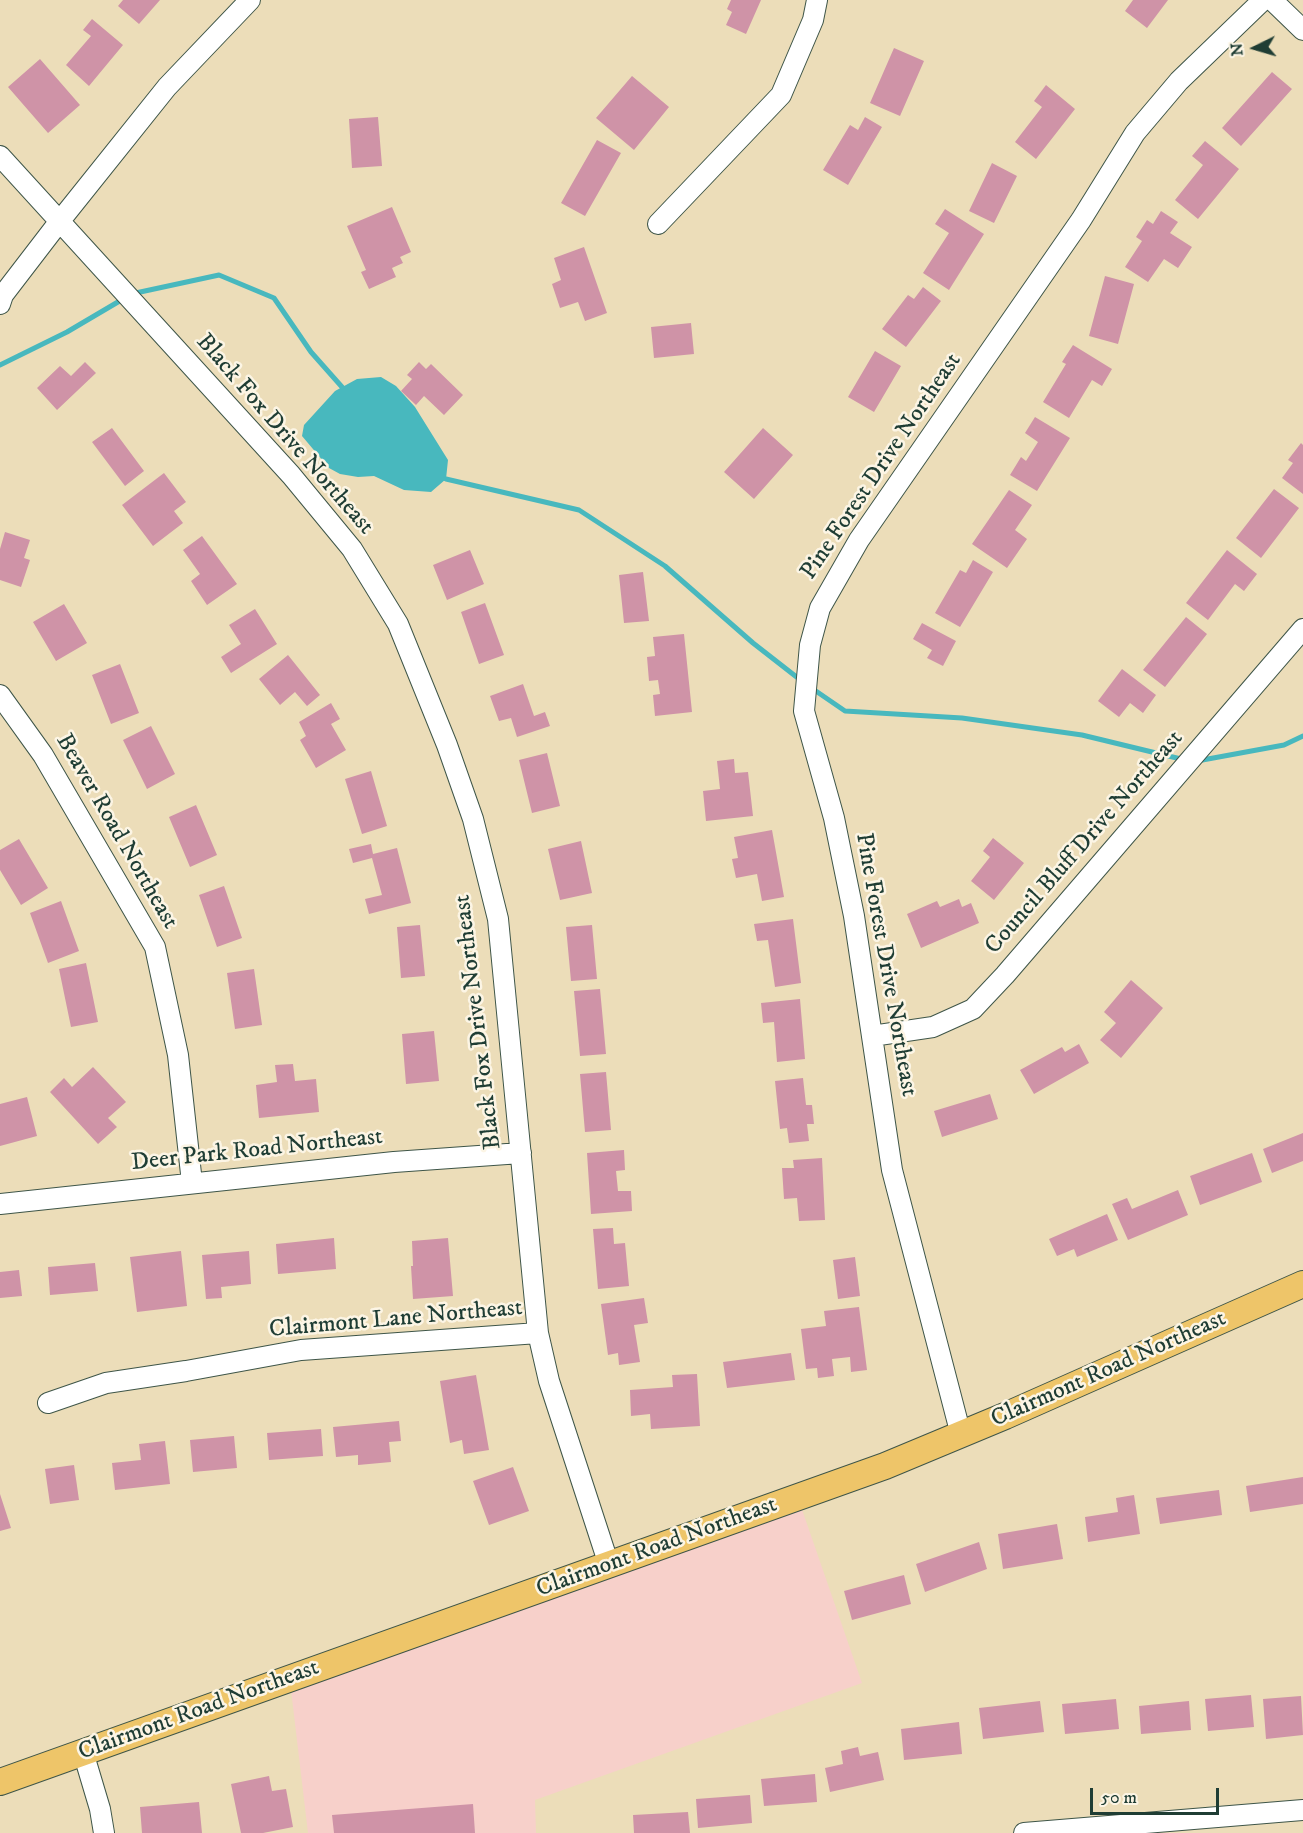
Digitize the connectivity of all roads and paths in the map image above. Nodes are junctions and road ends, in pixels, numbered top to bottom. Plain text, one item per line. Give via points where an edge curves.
1 (250, 0) edge
2 (817, 0) edge
3 (1263, 0) edge
4 (1272, 0) edge
5 (1303, 30) edge
6 (0, 156) edge
7 (59, 222) junction
8 (658, 224) dead end
9 (0, 304) edge
10 (1303, 629) edge
11 (0, 695) edge
12 (872, 1036) junction
13 (520, 1153) junction
14 (192, 1183) junction
15 (0, 1204) edge
16 (1303, 1284) edge
17 (538, 1334) junction
18 (48, 1403) dead end
19 (961, 1435) junction
20 (609, 1565) junction
21 (83, 1752) junction
22 (0, 1782) edge
23 (1303, 1810) edge
24 (104, 1833) edge
25 (1024, 1833) edge

1 - 7 street via 167,87
2 - 8 street via 813,20 781,94
3 - 12 street, Pine Forest Drive Northeast via 1179,81 1135,133 1081,220 860,540 820,608 810,645 804,711 836,829
4 - 5 street
6 - 7 street, Black Fox Drive Northeast
7 - 9 street
7 - 13 street, Black Fox Drive Northeast via 291,475 352,549 398,624 473,819 498,919
10 - 12 street, Council Bluff Drive Northeast via 973,1009 933,1027
11 - 14 street, Beaver Road Northeast via 43,755 155,946 178,1055
12 - 19 street, Pine Forest Drive Northeast via 892,1170
13 - 14 street, Deer Park Road Northeast
13 - 17 street, Black Fox Drive Northeast
14 - 15 street, Deer Park Road Northeast
16 - 19 main road, Clairmont Road Northeast
17 - 18 street, Clairmont Lane Northeast via 301,1350 106,1383
17 - 20 street, Black Fox Drive Northeast via 549,1381
19 - 20 main road, Clairmont Road Northeast
20 - 21 main road, Clairmont Road Northeast
21 - 22 main road, Clairmont Road Northeast
21 - 24 street
23 - 25 street

